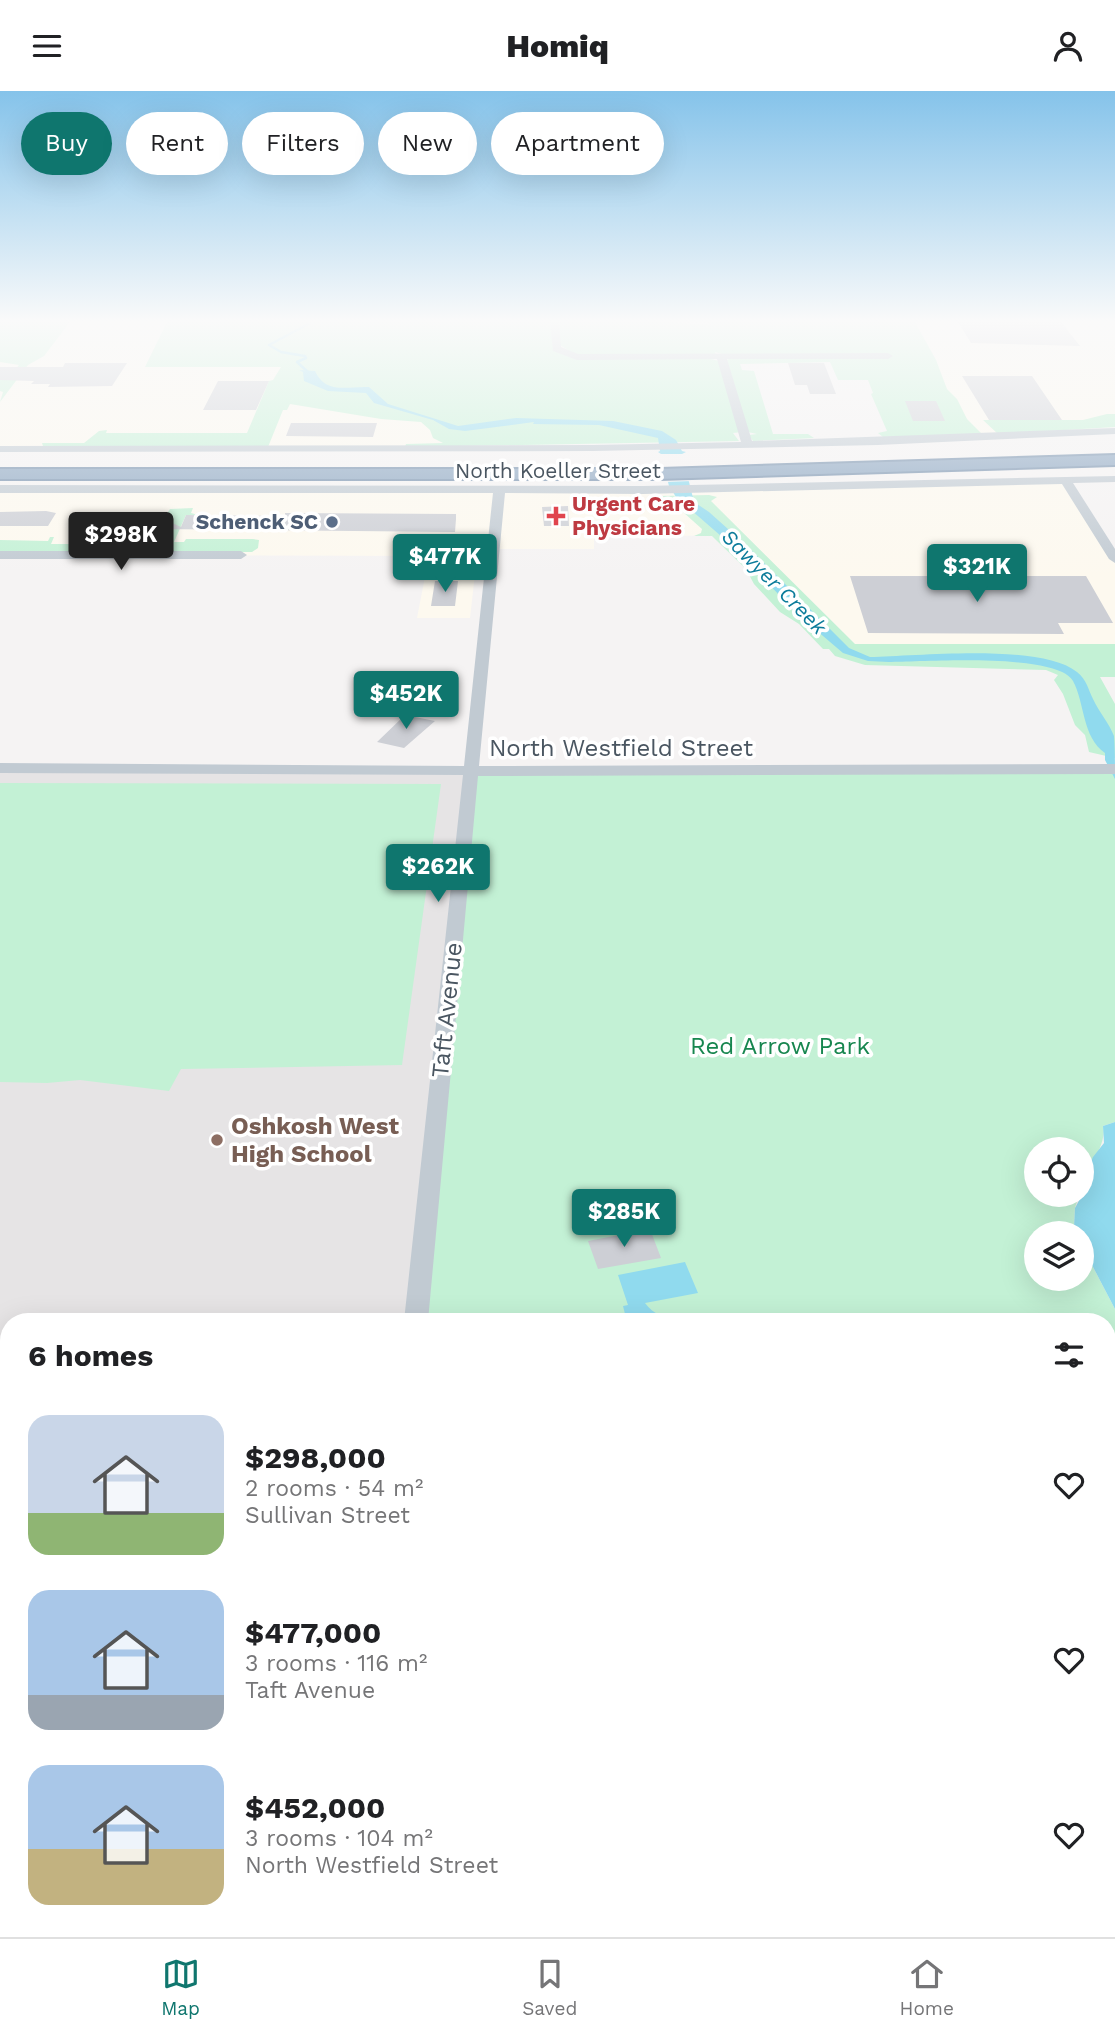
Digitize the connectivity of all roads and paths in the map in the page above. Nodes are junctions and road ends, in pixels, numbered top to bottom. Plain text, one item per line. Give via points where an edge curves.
1 (737, 408) edge
2 (1115, 431) edge
3 (1115, 441) edge
4 (748, 445) junction
5 (0, 449) edge
6 (1115, 449) edge
7 (837, 458) junction
8 (1115, 460) edge
9 (0, 462) edge
10 (1009, 465) junction
11 (1115, 466) edge
12 (659, 468) junction
13 (692, 468) junction
14 (0, 474) edge
15 (1115, 479) edge
16 (1065, 480) junction
17 (0, 489) edge
18 (499, 491) junction
19 (0, 555) edge
20 (242, 555) dead end
21 (1115, 559) edge
22 (0, 768) edge
23 (1107, 769) edge
24 (472, 771) junction
25 (417, 1313) edge

1 - 4 street
2 - 4 street
3 - 7 highway via 854,453
4 - 13 street
5 - 12 street via 410,450
6 - 7 highway
7 - 13 highway
8 - 10 highway
9 - 12 highway
10 - 11 highway
10 - 13 highway
12 - 13 highway
12 - 13 street
12 - 14 highway
12 - 18 street, North Koeller Street
13 - 16 street
15 - 16 street
16 - 21 street
17 - 18 street, North Koeller Street
18 - 24 street, Taft Avenue
19 - 20 street
22 - 24 street, North Westfield Street
23 - 24 street, North Westfield Street
24 - 25 street, Taft Avenue

